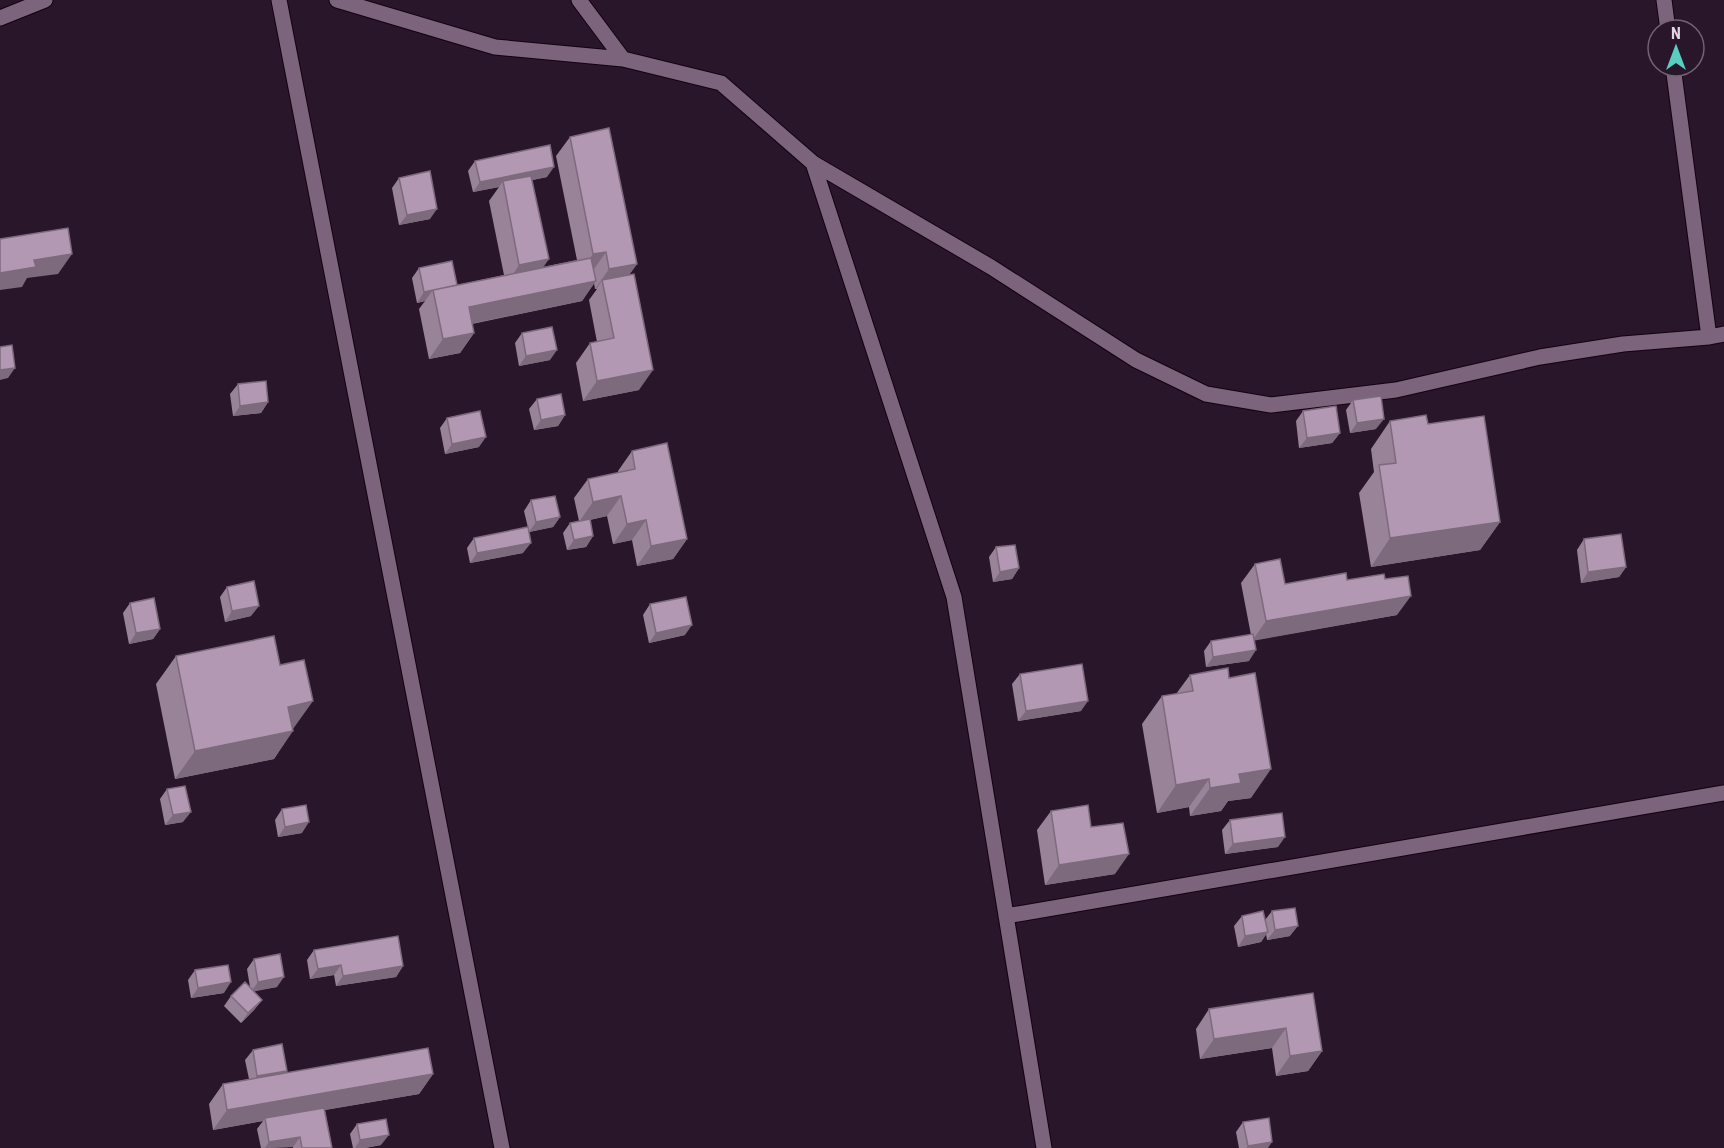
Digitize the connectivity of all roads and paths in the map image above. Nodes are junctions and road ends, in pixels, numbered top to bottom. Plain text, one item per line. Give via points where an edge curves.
1 (45, 0) edge
2 (279, 0) edge
3 (336, 0) edge
4 (579, 0) edge
5 (1664, 0) edge
6 (0, 18) edge
7 (1666, 18) edge
8 (623, 59) junction
9 (1675, 78) edge
10 (813, 163) junction
11 (1717, 335) edge
12 (1724, 793) edge
13 (1006, 916) junction
14 (502, 1148) edge
15 (1044, 1148) edge

1 - 6 street
2 - 14 street
3 - 8 street via 495,47
4 - 8 street
5 - 7 street
8 - 10 street via 721,83
9 - 11 street
10 - 11 street via 991,267 1136,360 1206,394 1271,405 1396,390 1540,357
10 - 13 street via 954,597
12 - 13 street
13 - 15 street

